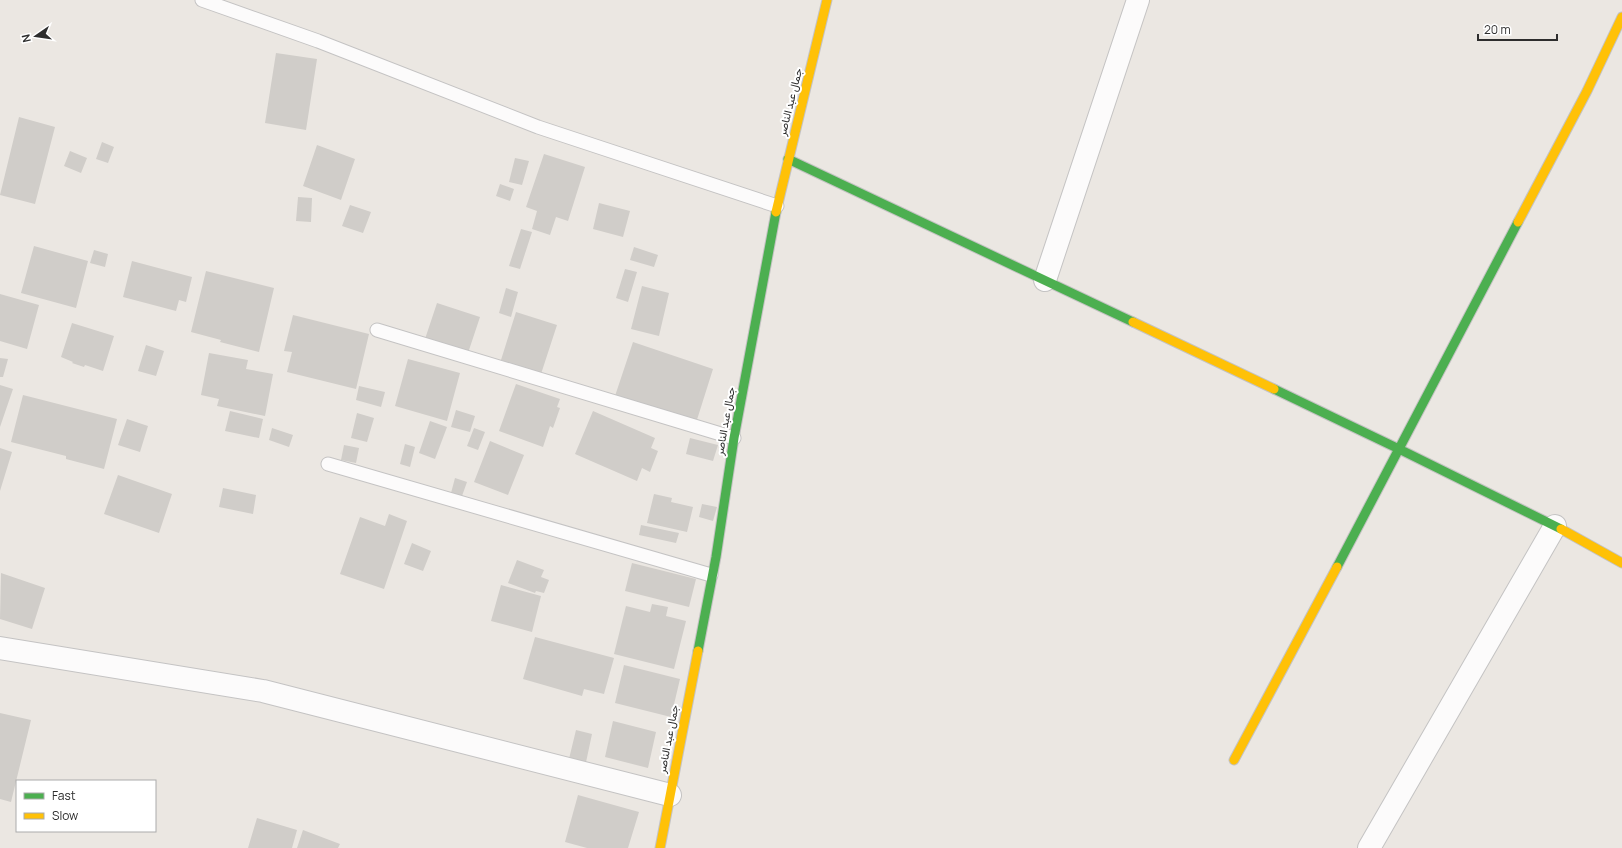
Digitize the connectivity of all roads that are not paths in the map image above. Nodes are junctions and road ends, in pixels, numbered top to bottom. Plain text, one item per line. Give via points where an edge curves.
1 (202, 0) edge
2 (827, 0) edge
3 (1138, 0) edge
4 (1622, 17) edge
5 (788, 159) junction
6 (777, 206) junction
7 (1045, 280) junction
8 (377, 330) dead end
9 (734, 438) junction
10 (1399, 449) junction
11 (328, 464) dead end
12 (1555, 526) junction
13 (1622, 562) edge
14 (711, 575) junction
15 (0, 648) edge
16 (1234, 760) dead end
17 (670, 795) junction
18 (660, 848) edge
19 (1369, 848) edge

1 - 6 lane via 318,41 538,126
2 - 5 street, جمال عبد الناصر
3 - 7 street
4 - 10 street via 1588,91
5 - 6 street, جمال عبد الناصر
5 - 7 street
6 - 9 street, جمال عبد الناصر
7 - 10 street
8 - 9 lane
9 - 14 street, جمال عبد الناصر
10 - 12 street
10 - 16 street
11 - 14 lane
12 - 13 street
12 - 19 street
14 - 17 street, جمال عبد الناصر
15 - 17 street via 263,691
17 - 18 street, جمال عبد الناصر

